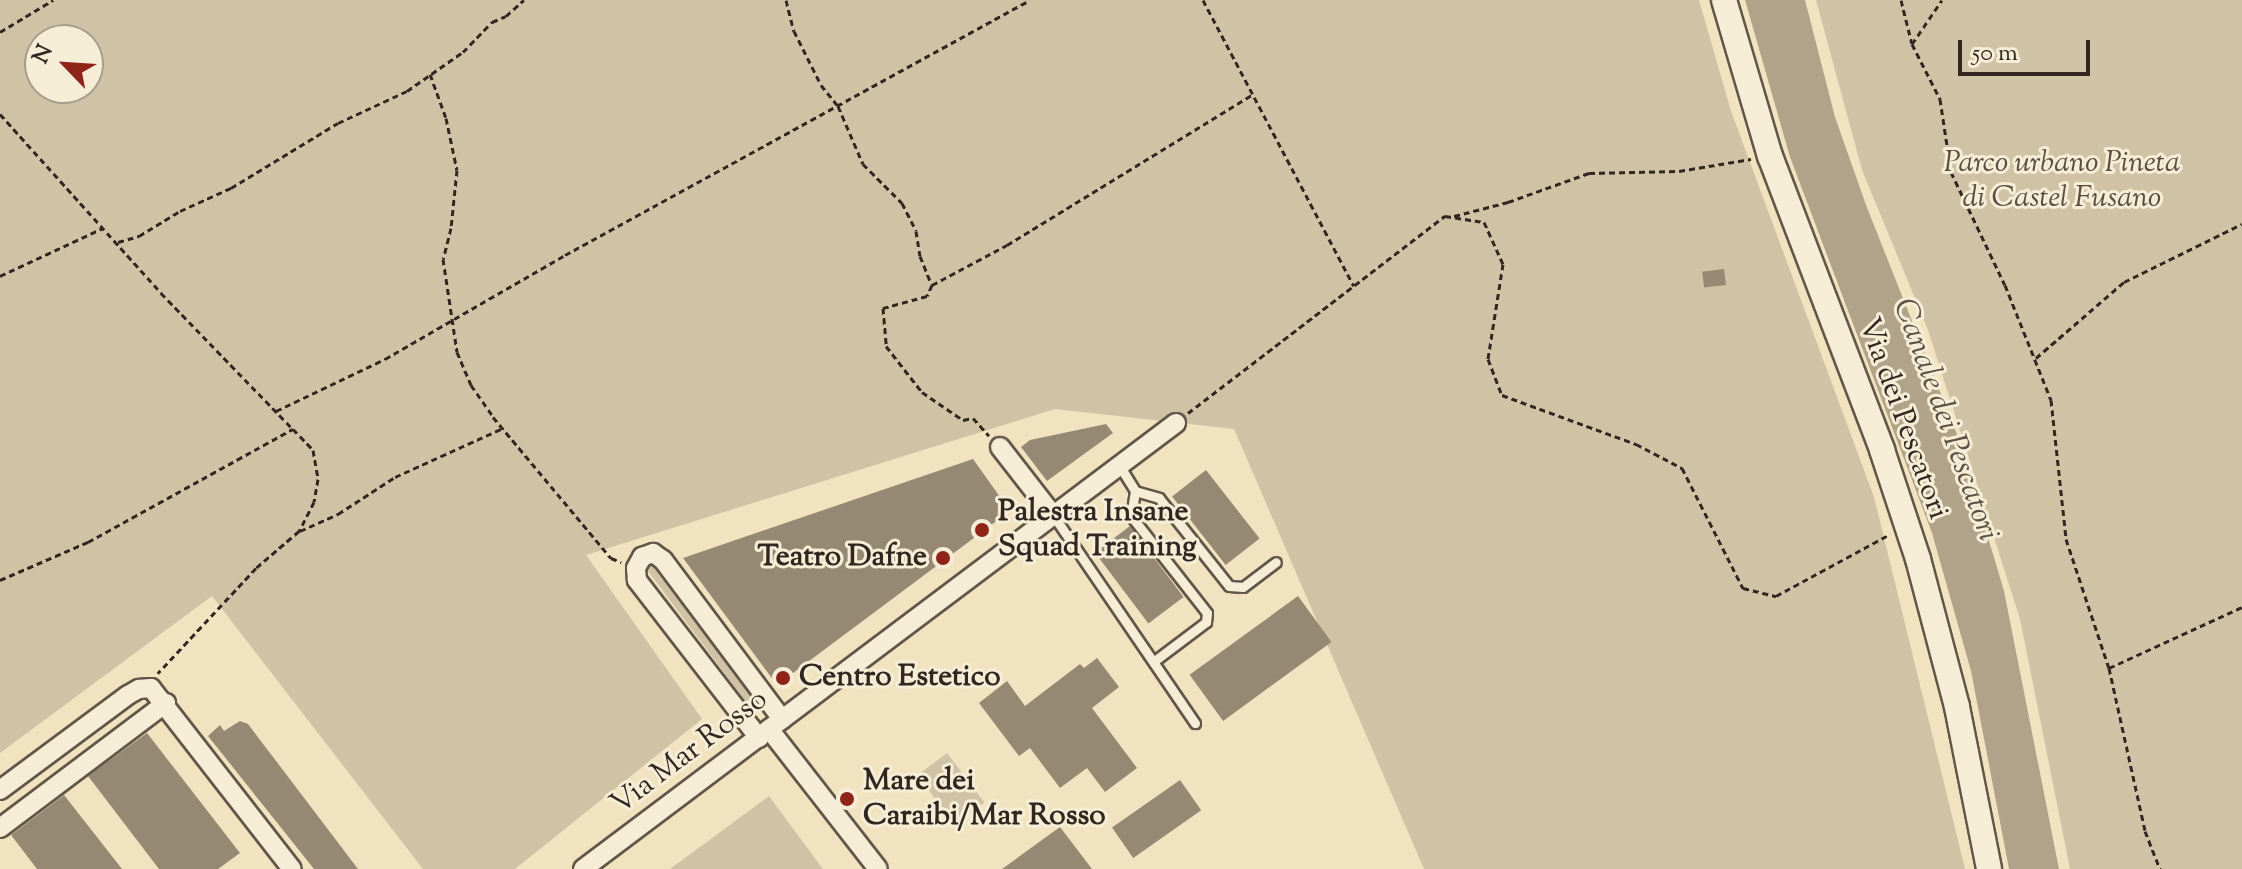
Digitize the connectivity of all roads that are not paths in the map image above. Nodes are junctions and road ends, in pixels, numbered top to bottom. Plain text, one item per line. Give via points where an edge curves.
1 (1724, 0) edge
2 (1176, 423) road end
3 (1000, 447) road end
4 (1119, 465) junction
5 (1135, 491) junction
6 (1053, 515) junction
7 (1276, 562) dead end
8 (1153, 662) junction
9 (166, 703) junction
10 (1195, 723) dead end
11 (770, 729) junction
12 (0, 790) edge
13 (0, 828) edge
14 (292, 869) edge
15 (583, 869) edge
16 (878, 869) edge
17 (1989, 869) edge

1 - 17 street, Via dei Pescatori via 1770,156 1907,524 1947,664
2 - 4 street, Via Mar Rosso
3 - 6 street
4 - 5 lane
4 - 6 street, Via Mar Rosso
5 - 7 lane via 1159,498 1229,586 1243,587
5 - 8 lane via 1131,516 1207,613 1206,622
6 - 8 lane
6 - 11 street, Via Mar Rosso
8 - 10 lane
9 - 12 street via 146,687 128,695
9 - 13 street
9 - 14 street
11 - 11 street via 663,560 648,555 636,568 637,580
11 - 15 street, Via Mar Rosso
11 - 16 street

